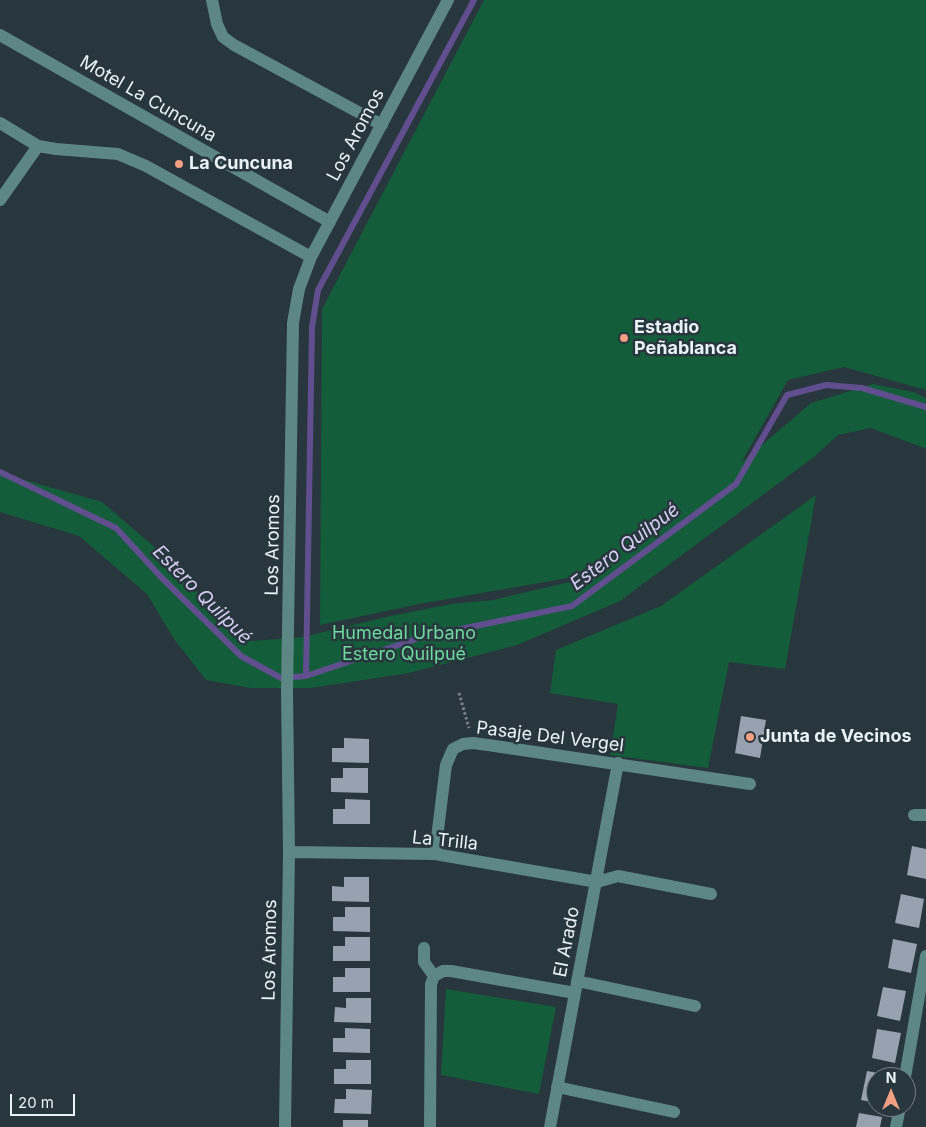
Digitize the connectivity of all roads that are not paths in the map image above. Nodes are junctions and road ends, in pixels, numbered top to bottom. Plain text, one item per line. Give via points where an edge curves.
1 (212, 0) edge
2 (448, 0) edge
3 (0, 35) edge
4 (0, 123) edge
5 (382, 125) junction
6 (38, 146) junction
7 (0, 200) edge
8 (330, 222) junction
9 (311, 257) junction
10 (618, 763) junction
11 (750, 784) dead end
12 (289, 852) junction
13 (435, 854) junction
14 (597, 882) junction
15 (711, 894) dead end
16 (424, 948) dead end
17 (926, 956) edge
18 (434, 976) junction
19 (576, 987) junction
20 (695, 1006) dead end
21 (907, 1067) edge
22 (557, 1087) junction
23 (674, 1112) dead end
24 (284, 1127) edge
25 (430, 1127) edge
26 (550, 1127) edge

1 - 5 street via 223,37
2 - 5 street, Los Aromos
3 - 8 street, Motel La Cuncuna
4 - 6 street
5 - 8 street, Los Aromos
6 - 7 street
6 - 9 street via 118,154 146,166
8 - 9 street, Los Aromos
9 - 12 street, Los Aromos via 299,289 294,322 287,690
10 - 11 street, Pasaje Del Vergel
10 - 13 street, Pasaje Del Vergel via 463,744 453,749 446,765
10 - 14 street, El Arado
12 - 13 street, La Trilla
12 - 24 street, Los Aromos
13 - 14 street, La Trilla
14 - 15 street via 618,876
14 - 19 street, El Arado
16 - 18 street via 424,962
17 - 21 street
18 - 19 street via 451,971
18 - 25 street via 431,984
19 - 20 street
19 - 22 street, El Arado
22 - 23 street
22 - 26 street, El Arado

